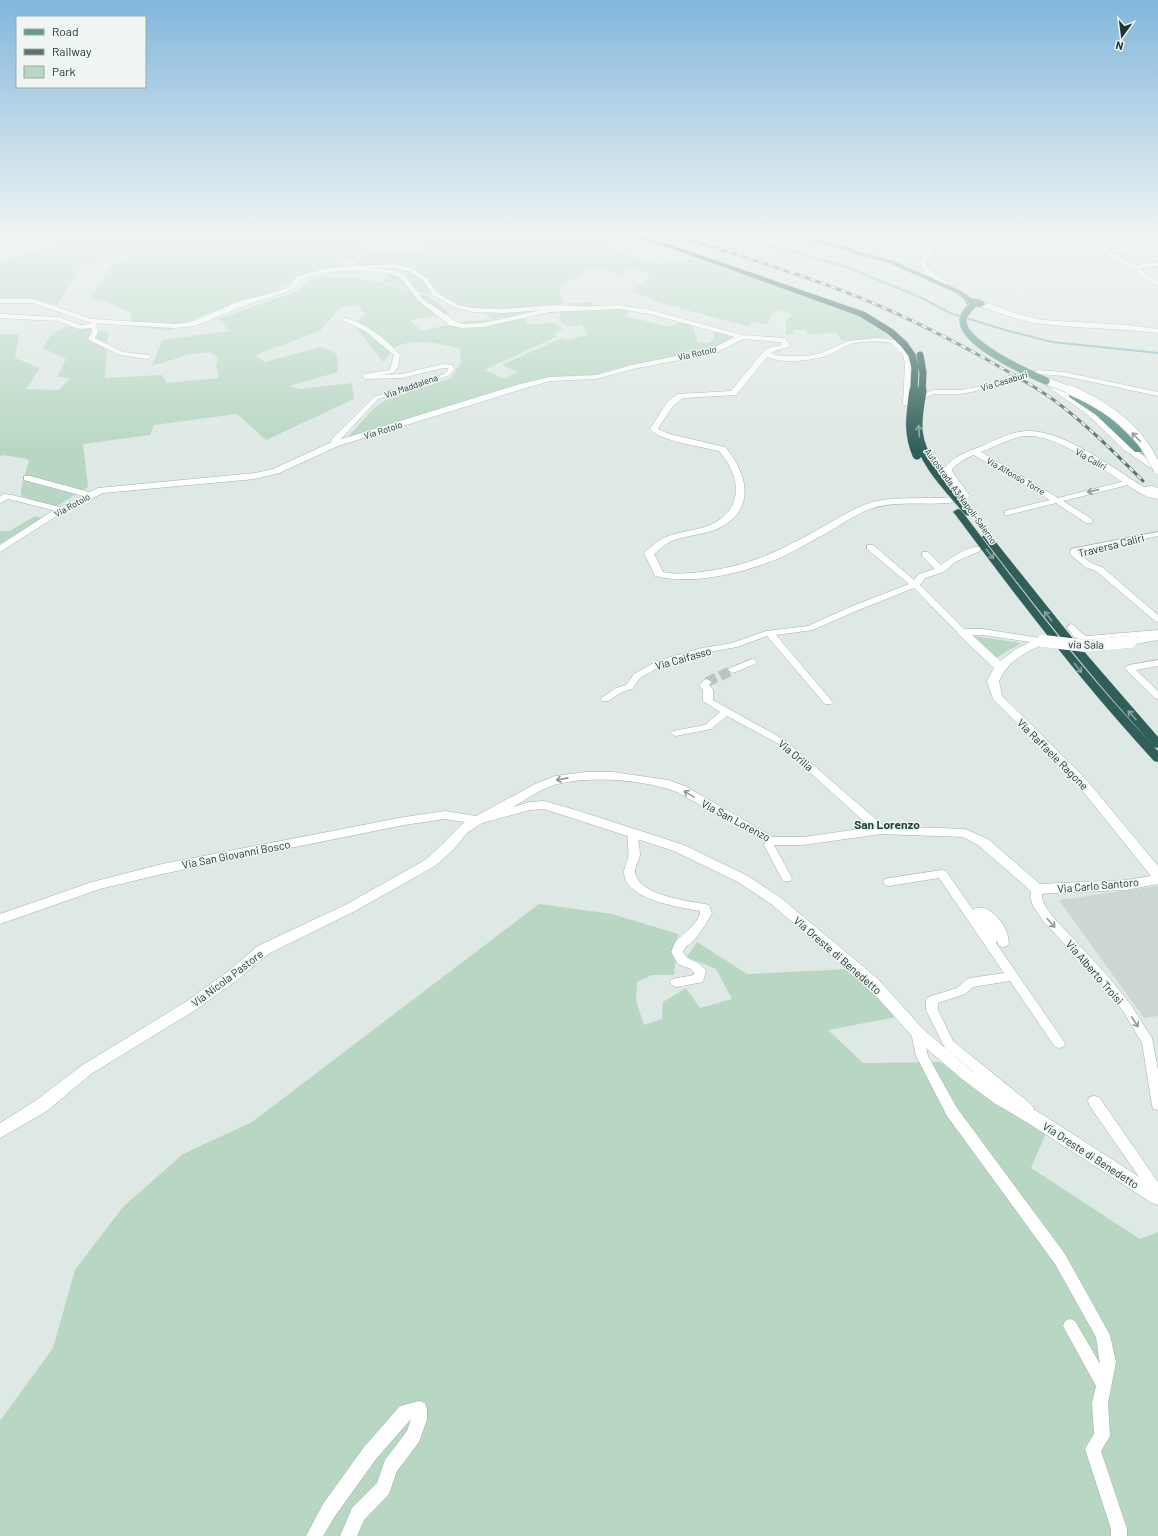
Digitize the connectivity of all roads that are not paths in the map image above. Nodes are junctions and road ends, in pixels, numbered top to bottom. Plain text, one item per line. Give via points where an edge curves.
1 (49, 307) edge
2 (234, 307) edge
3 (430, 307) edge
4 (459, 307) edge
5 (842, 307) edge
6 (852, 307) edge
7 (972, 307) edge
8 (990, 307) edge
9 (582, 308) junction
10 (0, 316) edge
11 (346, 320) dead end
12 (94, 324) junction
13 (1157, 329) edge
14 (742, 337) junction
15 (766, 354) junction
16 (916, 355) junction
17 (148, 357) dead end
18 (1046, 381) junction
19 (1158, 394) edge
20 (1036, 433) joint
21 (337, 444) junction
22 (1138, 450) tunnel mouth
23 (975, 452) junction
24 (1158, 470) edge
25 (27, 478) dead end
26 (1129, 482) junction
27 (1153, 492) edge
28 (90, 495) junction
29 (1056, 500) junction
30 (0, 501) edge
31 (1158, 505) edge
32 (60, 510) junction
33 (963, 511) junction
34 (1008, 513) dead end
35 (1089, 521) dead end
36 (1158, 534) edge
37 (870, 547) dead end
38 (0, 549) edge
39 (977, 549) dead end
40 (925, 554) dead end
41 (941, 570) junction
42 (915, 585) junction
43 (1158, 619) edge
44 (1071, 627) dead end
45 (959, 628) junction
46 (1158, 633) edge
47 (770, 634) junction
48 (1158, 637) edge
49 (1043, 641) junction
50 (752, 662) dead end
51 (1158, 662) edge
52 (1000, 667) junction
53 (733, 670) tunnel mouth
54 (707, 686) dead end
55 (1158, 696) edge
56 (605, 699) dead end
57 (828, 702) dead end
58 (726, 712) junction
59 (676, 733) dead end
60 (1158, 744) edge
61 (1158, 758) edge
62 (478, 820) junction
63 (881, 830) junction
64 (634, 833) junction
65 (771, 841) junction
66 (1158, 875) edge
67 (787, 878) dead end
68 (1158, 879) edge
69 (889, 882) dead end
70 (1037, 889) junction
71 (0, 919) edge
72 (990, 943) junction
73 (1003, 943) dead end
74 (1013, 976) junction
75 (676, 982) dead end
76 (916, 1032) junction
77 (1059, 1043) dead end
78 (1094, 1101) dead end
79 (1158, 1104) edge
80 (1034, 1118) junction
81 (0, 1131) edge
82 (1158, 1193) edge
83 (1158, 1198) edge
84 (1070, 1326) dead end
85 (1104, 1385) junction
86 (314, 1536) edge
87 (348, 1536) edge
88 (1119, 1536) edge

1 - 12 street
2 - 12 street via 192,324
3 - 9 street via 452,324 462,326 479,326 550,310
4 - 9 street via 504,311
5 - 16 highway via 873,320 891,332
6 - 16 highway via 876,316 898,330 913,344
7 - 18 main road, bridge via 963,318 968,334 996,355
8 - 13 street via 1033,320
9 - 14 street via 637,309
10 - 12 street via 60,319 79,327
11 - 21 street, Via Maddalena via 356,323 379,338 397,355 392,372 365,375 367,378 402,376 443,366 451,366 451,370 446,375 376,398 335,441
12 - 17 street via 95,332 91,339 122,354
14 - 15 street, Via Rotolo via 777,339 786,343 784,347
14 - 21 street, Via Rotolo via 713,351 596,377 544,380
15 - 19 street, Via Casaburi via 772,358 808,357 829,353 852,342 893,341 907,359 906,404 933,392 972,390 996,384 1010,377 1038,372 1064,374
15 - 23 street, Via Rotolo via 733,394 680,396 671,403 654,429 666,436 722,449 739,476 741,487 739,505 720,523 669,539 649,553 659,574 674,577 741,568 780,554 869,506 881,503 944,502 963,498 965,496 948,469 956,460
16 - 33 highway, Autostrada A3 Napoli-Salerno, bridge via 910,417 911,440 919,458
18 - 22 main road via 1085,402
18 - 24 street, bridge via 1091,414 1127,448
24 -> 18 street, bridge via 1144,445 1112,415 1073,390
20 - 23 street, Via Rotolo via 1018,435
20 - 26 street, Via Caliri via 1048,436 1102,464
21 - 28 street, Via Rotolo via 276,471 255,476 113,488
23 - 29 street, Via Alfonso Torre
25 - 28 street
26 - 27 street, Via Caliri
26 -> 29 street
27 - 31 street, Via Caliri
28 - 32 street, Via Rotolo
29 - 34 street
29 - 35 street, Via Alfonso Torre
30 - 32 street via 6,496
32 - 38 street, Via Rotolo
60 -> 33 highway, Autostrada A3 Napoli-Salerno via 1107,688
33 -> 61 highway, Autostrada A3 Napoli-Salerno via 1057,642
36 - 43 street, Traversa Caliri via 1074,552 1088,565 1099,569
37 - 42 street
39 - 41 street via 952,560
40 - 41 street
41 - 42 street via 922,576
42 - 45 street
42 - 47 street, Via Caifasso via 810,628
44 - 46 street via 1077,635 1086,639
45 - 49 street
45 - 52 street
47 - 56 street, Via Caifasso via 660,663 637,676 629,687
47 - 57 street
48 - 49 street, via Sala, bridge via 1086,646
49 - 52 street via 1007,660
50 - 53 street
51 - 55 street via 1129,668
52 - 66 street, Via Raffaele Ragone via 993,681 997,697 1081,781
54 - 58 street, Via Orilia via 708,701
58 - 59 street via 708,727
58 - 63 street, Via Orilia via 780,741
62 - 64 street, Via Oreste di Benedetto via 530,806 544,805
65 -> 62 street, Via San Lorenzo via 675,787 664,783 613,776 559,779
62 - 71 street, Via San Giovanni Bosco via 445,815 404,821 162,869 97,885
62 - 81 street, Via Nicola Pastore via 464,829 430,863 371,897 263,950 192,1004 86,1070 41,1106
63 - 65 street, Via San Lorenzo via 803,841
63 - 70 street, Via San Lorenzo via 965,833 983,842
64 - 75 street via 634,857 629,868 630,875 639,889 679,904 705,908 706,913 698,927 680,944 677,952 682,961 700,971 698,979
64 - 76 street, Via Oreste di Benedetto via 679,848 743,879 776,901 873,983
65 - 67 street via 769,845
68 - 70 street, Via Carlo Santoro via 1126,885
69 - 72 street via 942,874
70 -> 79 street, Via Alberto Troisi via 1038,906 1043,913 1103,978 1127,1008 1148,1042
72 - 73 street via 992,938 989,930 978,912 986,913 1000,931
72 - 74 street
74 - 77 street
74 - 80 street via 970,983 961,992 932,1000 932,1010 949,1044 1025,1107
76 - 80 street, Via Oreste di Benedetto via 998,1098
76 - 85 street via 922,1056 952,1112 1060,1258 1103,1334 1108,1362
78 - 82 street
80 - 83 street, Via Oreste di Benedetto
84 - 85 street
85 - 88 street via 1100,1403 1102,1436 1093,1450 1119,1529
86 - 87 street via 329,1510 375,1447 406,1412 418,1409 419,1419 413,1436 391,1466 383,1488 358,1514

